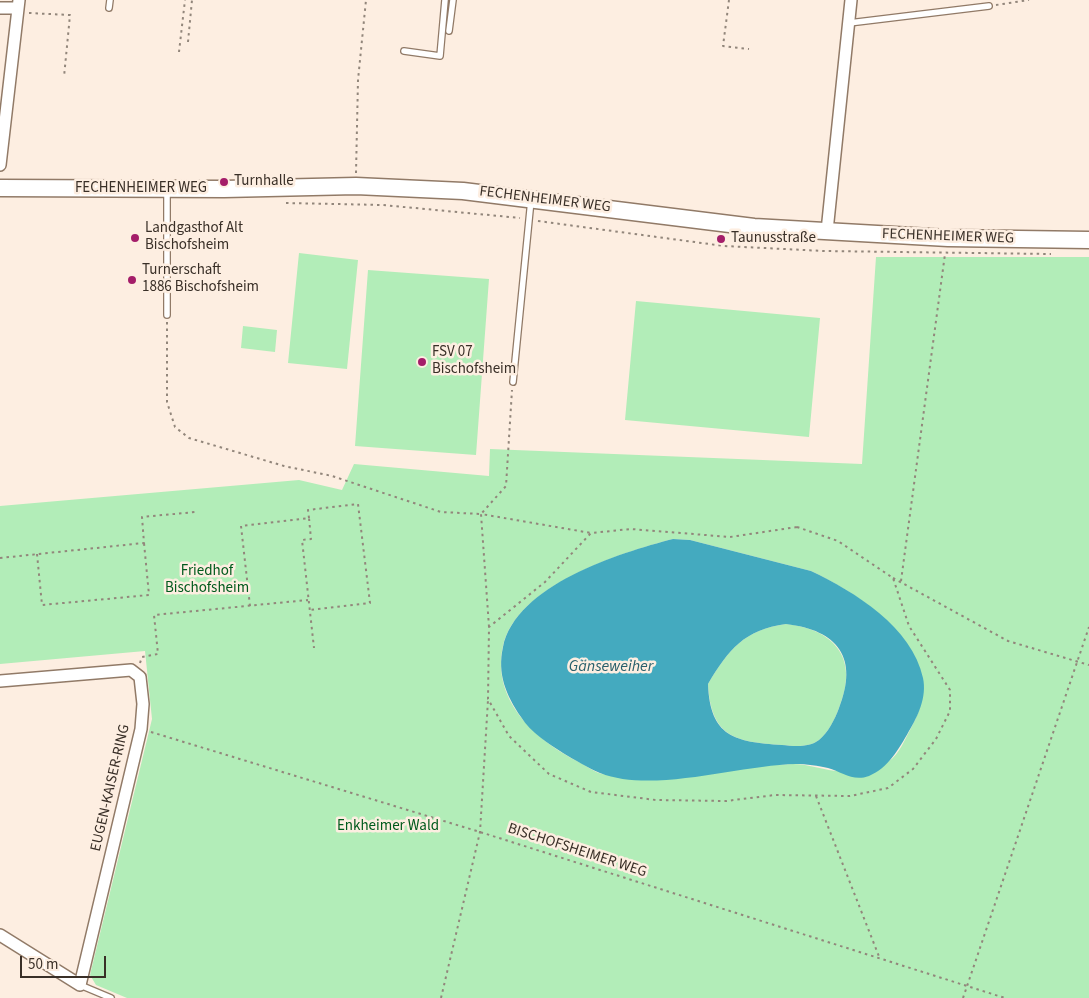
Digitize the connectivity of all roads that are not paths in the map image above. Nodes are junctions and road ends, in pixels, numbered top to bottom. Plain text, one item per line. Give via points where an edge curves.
1 (110, 0) edge
2 (445, 0) edge
3 (453, 0) edge
4 (851, 0) edge
5 (989, 6) road end
6 (18, 7) edge
7 (0, 8) edge
8 (109, 8) dead end
9 (849, 23) junction
10 (449, 31) dead end
11 (404, 51) dead end
12 (0, 165) edge
13 (0, 188) edge
14 (167, 189) junction
15 (531, 197) junction
16 (827, 231) junction
17 (1089, 240) edge
18 (167, 315) road end
19 (513, 382) road end
20 (0, 681) edge
21 (0, 936) edge
22 (80, 985) junction
23 (111, 998) edge

1 - 8 lane
2 - 11 lane via 440,56
3 - 10 lane
4 - 9 street
5 - 9 lane
6 - 7 street
6 - 12 street
9 - 16 street
13 - 14 street, FECHENHEIMER WEG
14 - 15 street, FECHENHEIMER WEG via 356,186 463,190
14 - 18 lane
15 - 16 street, FECHENHEIMER WEG via 702,222
15 - 19 lane
16 - 17 street, FECHENHEIMER WEG via 948,238
20 - 22 street, EUGEN-KAISER-RING via 125,669 136,672 141,684 141,729
21 - 22 street
22 - 23 lane

